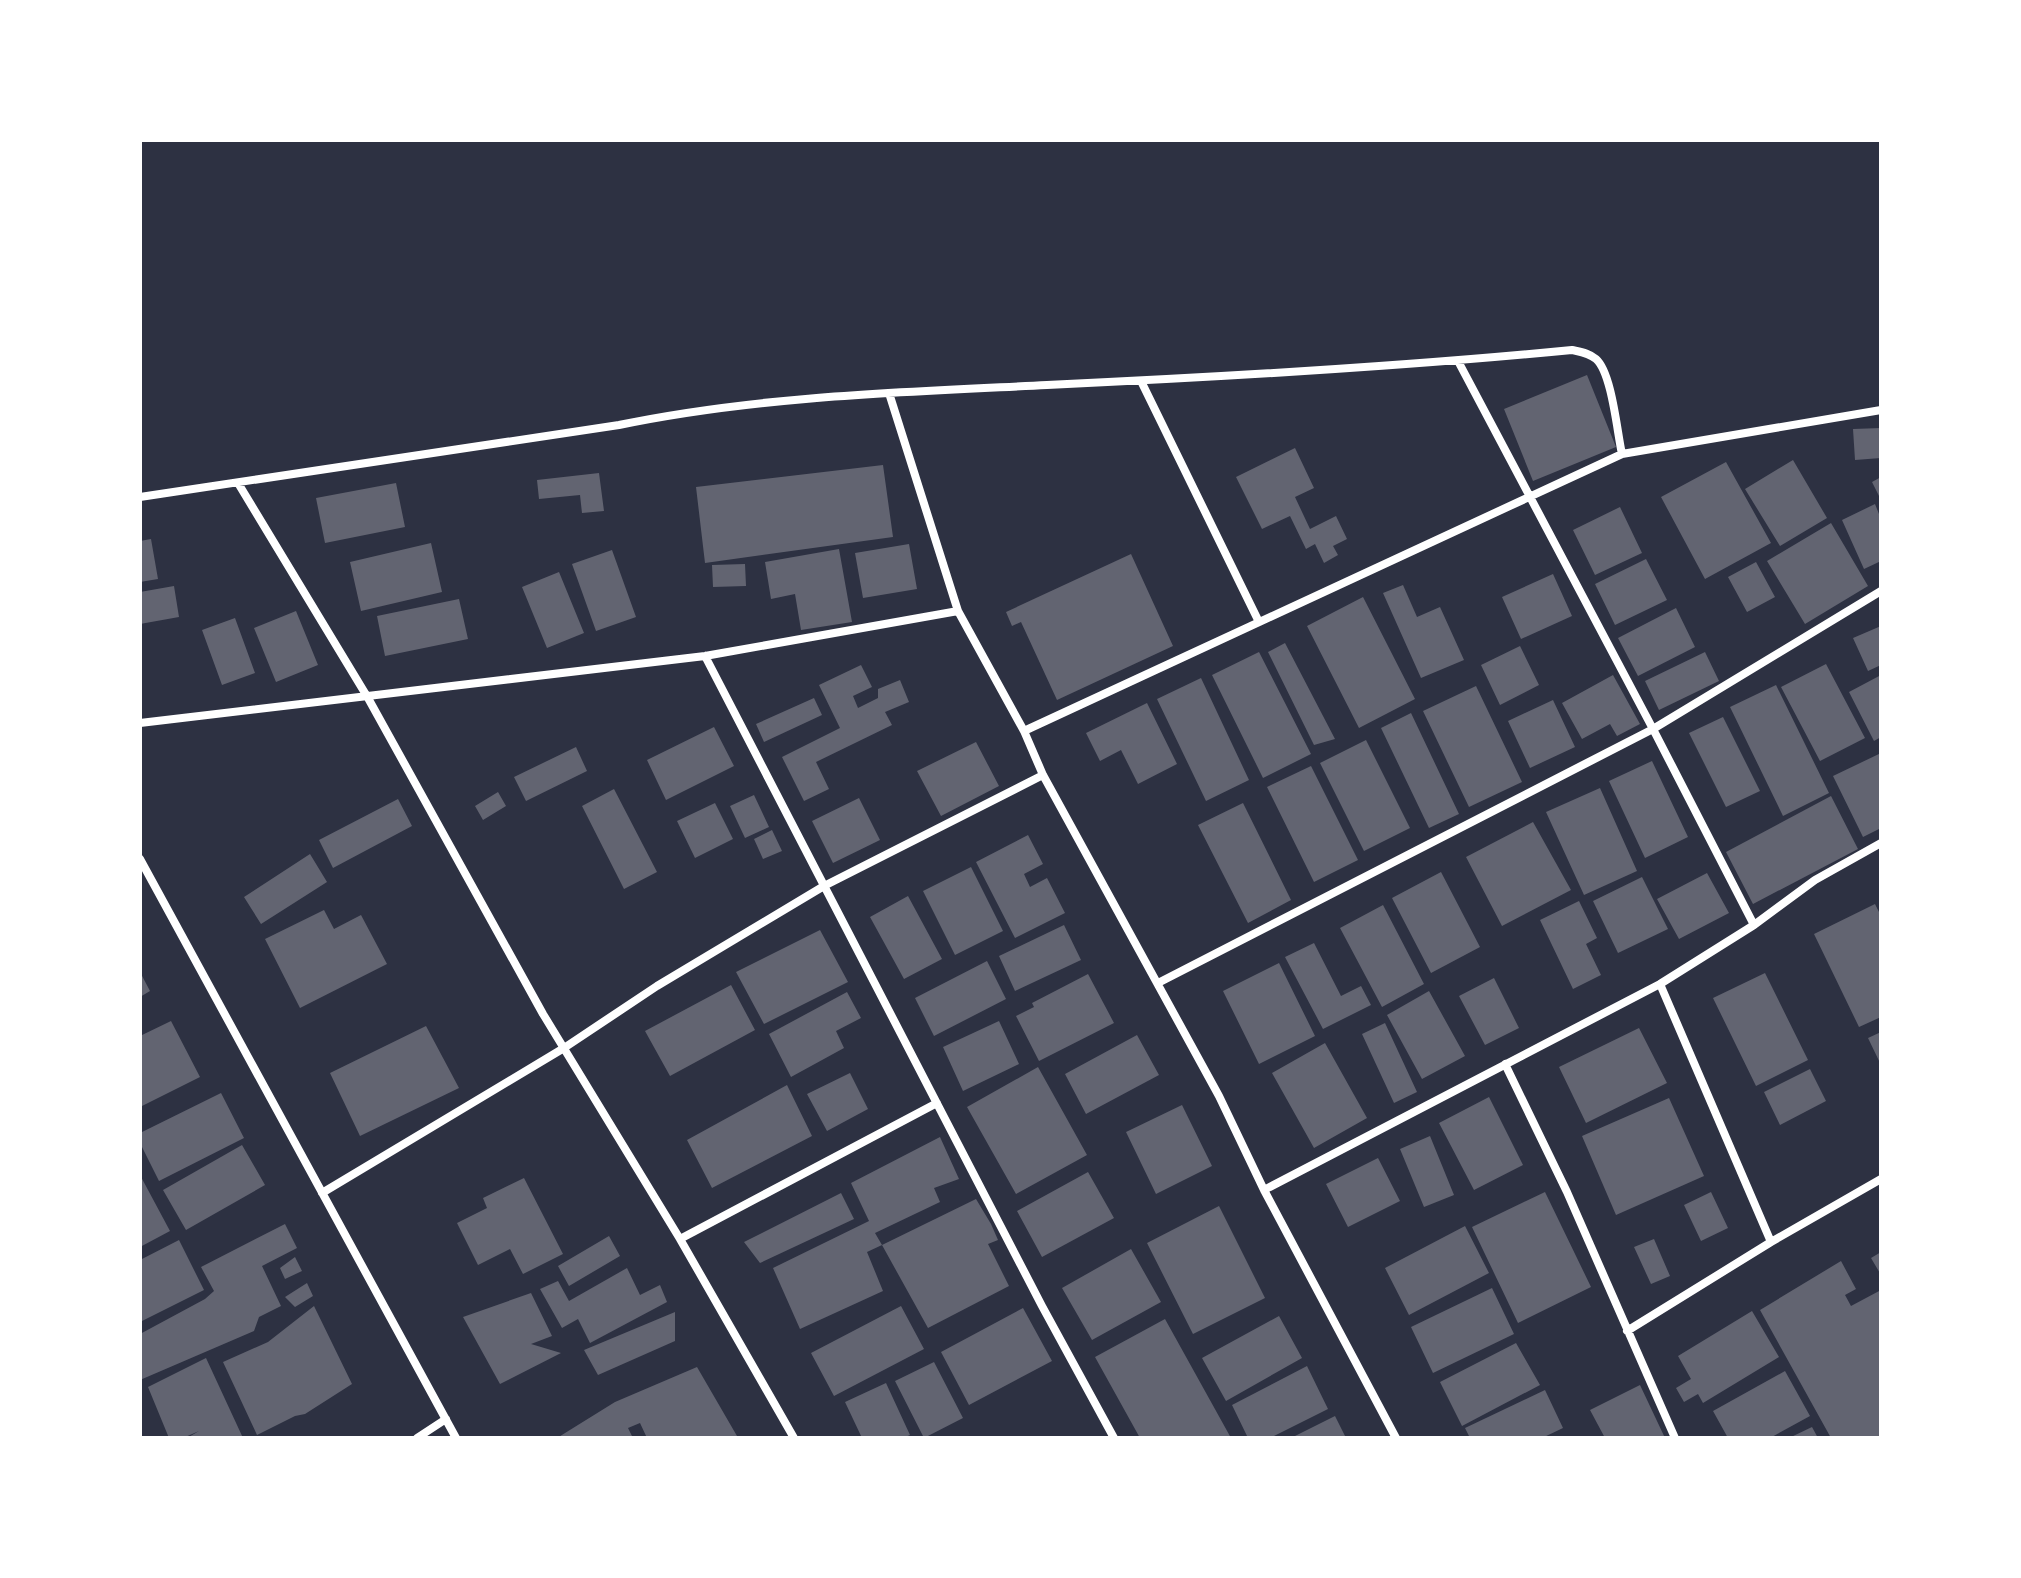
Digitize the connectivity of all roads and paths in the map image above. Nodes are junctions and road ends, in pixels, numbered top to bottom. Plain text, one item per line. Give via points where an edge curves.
1 (1458, 361) junction
2 (1141, 381) junction
3 (889, 393) junction
4 (1881, 410) edge
5 (1622, 454) junction
6 (238, 483) junction
7 (1531, 496) junction
8 (140, 497) edge
9 (1881, 591) edge
10 (958, 611) junction
11 (1259, 622) junction
12 (705, 656) junction
13 (368, 698) junction
14 (140, 723) edge
15 (1653, 729) junction
16 (1024, 731) junction
17 (1043, 775) junction
18 (1881, 843) edge
19 (140, 859) edge
20 (824, 886) junction
21 (1754, 925) junction
22 (1158, 983) junction
23 (1660, 984) junction
24 (564, 1048) junction
25 (1505, 1064) junction
26 (937, 1103) junction
27 (1881, 1179) edge
28 (1264, 1190) junction
29 (322, 1193) junction
30 (680, 1239) junction
31 (1771, 1242) junction
32 (1627, 1331) junction
33 (446, 1419) junction
34 (417, 1438) edge
35 (456, 1438) edge
36 (794, 1438) edge
37 (1114, 1438) edge
38 (1396, 1438) edge
39 (1675, 1438) edge

1 - 2 street
1 - 5 street via 1587,353 1606,375
1 - 7 street
2 - 3 street
2 - 11 street
3 - 6 street via 684,411
3 - 10 street
4 - 5 street
5 - 7 street
6 - 8 street
6 - 13 street
7 - 11 street
7 - 15 street
9 - 15 street
10 - 12 street
10 - 16 street
11 - 16 street
12 - 13 street
12 - 20 street
13 - 14 street
13 - 24 street
15 - 21 street
15 - 22 street
16 - 17 street
17 - 20 street
17 - 22 street
18 - 21 street via 1815,880
19 - 29 street
20 - 24 street
20 - 26 street
21 - 23 street
22 - 28 street
23 - 25 street
23 - 31 street
24 - 29 street
24 - 30 street
25 - 28 street
25 - 32 street
26 - 30 street
26 - 37 street
27 - 31 street
28 - 38 street
29 - 33 street
30 - 36 street
31 - 32 street
32 - 39 street
33 - 34 street
33 - 35 street

